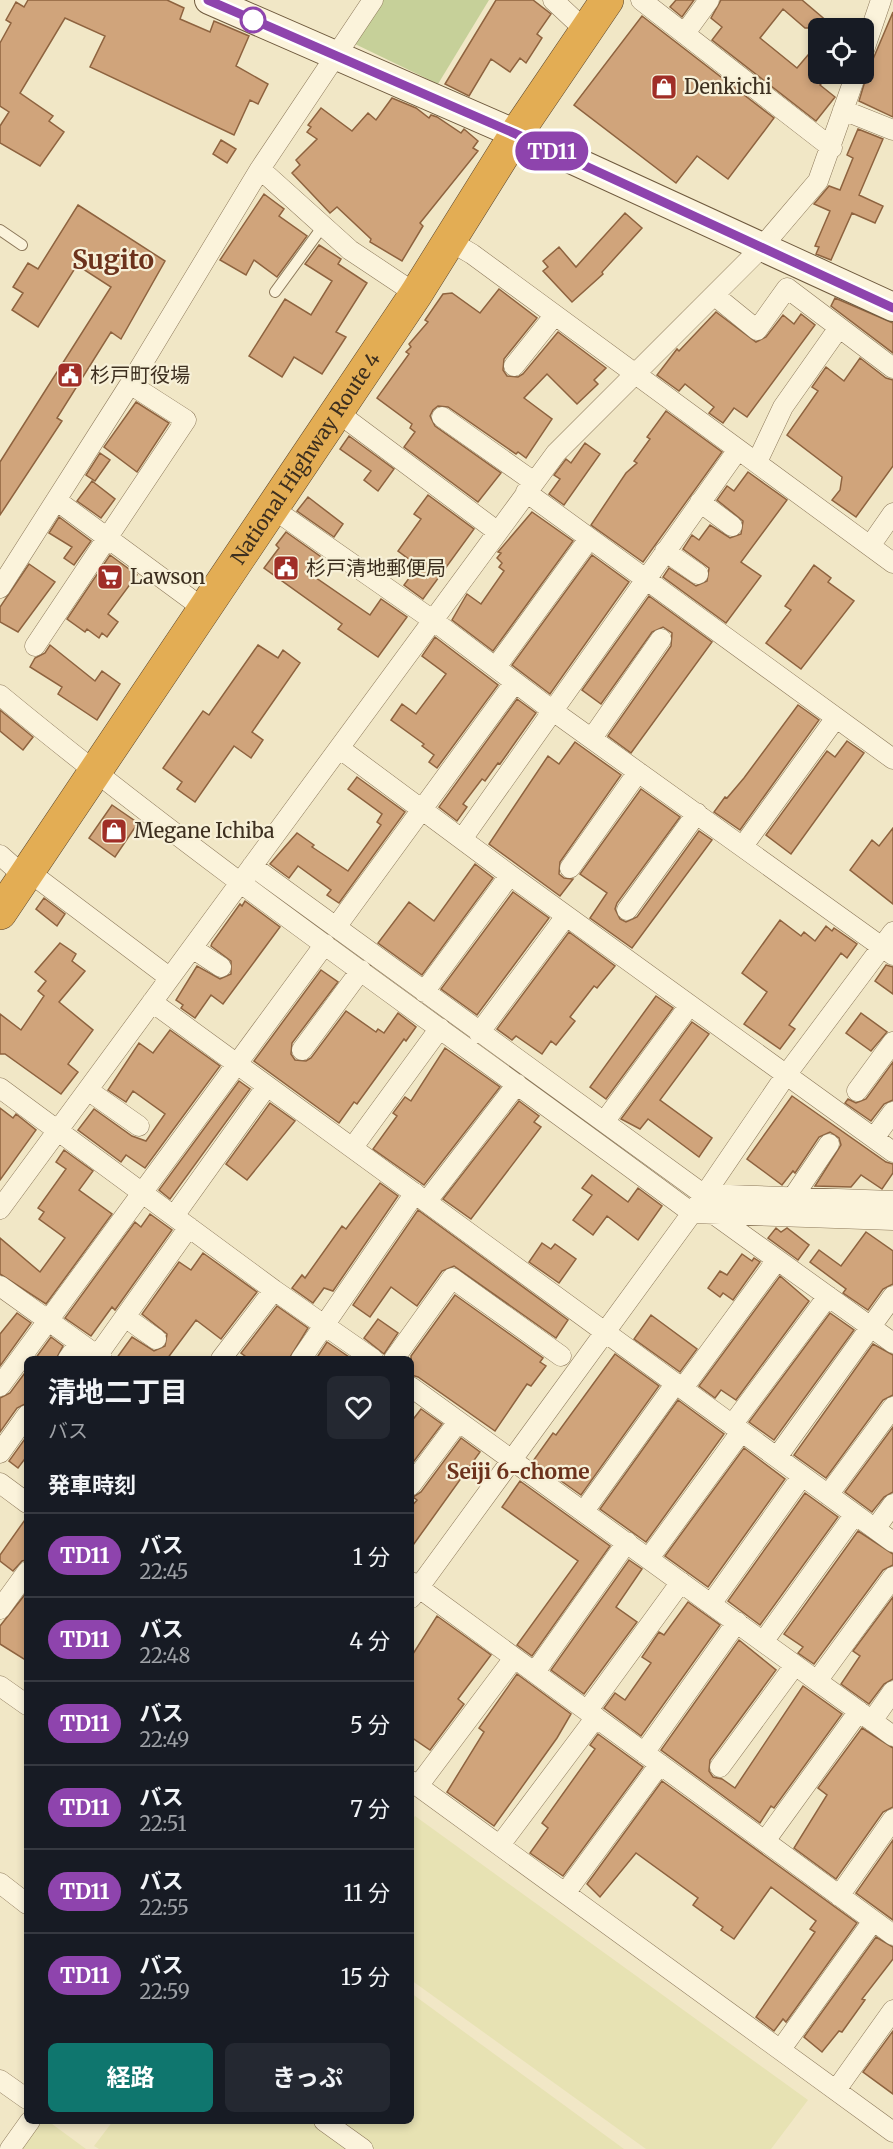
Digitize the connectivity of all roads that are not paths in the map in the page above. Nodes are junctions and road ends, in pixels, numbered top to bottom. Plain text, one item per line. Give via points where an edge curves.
1 (209, 0) edge
2 (373, 0) edge
3 (553, 0) edge
4 (607, 0) edge
5 (641, 0) edge
6 (709, 0) edge
7 (882, 0) edge
8 (874, 22) edge
9 (585, 30) junction
10 (685, 33) junction
11 (336, 56) junction
12 (852, 84) edge
13 (843, 110) junction
14 (893, 130) edge
15 (516, 134) junction
16 (832, 148) junction
17 (260, 169) junction
18 (323, 226) junction
19 (0, 230) edge
20 (448, 240) junction
21 (22, 245) dead end
22 (761, 248) junction
23 (275, 292) dead end
24 (416, 294) junction
25 (714, 296) junction
26 (893, 308) edge
27 (554, 315) junction
28 (838, 328) junction
29 (514, 366) dead end
30 (893, 368) edge
31 (634, 375) junction
32 (130, 384) junction
33 (337, 412) junction
34 (442, 417) dead end
35 (736, 451) junction
36 (757, 462) junction
37 (530, 487) junction
38 (56, 500) junction
39 (700, 502) junction
40 (272, 508) junction
41 (893, 513) edge
42 (732, 526) dead end
43 (498, 532) junction
44 (109, 539) junction
45 (589, 539) junction
46 (870, 546) junction
47 (665, 551) junction
48 (893, 563) edge
49 (698, 574) dead end
50 (646, 578) junction
51 (0, 588) edge
52 (204, 609) junction
53 (434, 621) junction
54 (660, 639) dead end
55 (34, 646) dead end
56 (496, 667) junction
57 (515, 682) junction
58 (0, 695) edge
59 (553, 711) junction
60 (835, 719) junction
61 (591, 738) junction
62 (339, 748) junction
63 (893, 759) edge
64 (94, 772) junction
65 (638, 772) junction
66 (422, 810) junction
67 (697, 813) junction
68 (462, 839) junction
69 (743, 846) junction
70 (0, 855) edge
71 (252, 866) junction
72 (570, 868) dead end
73 (27, 874) junction
74 (510, 875) junction
75 (240, 883) junction
76 (627, 910) dead end
77 (0, 913) edge
78 (566, 916) junction
79 (336, 927) junction
80 (325, 944) junction
81 (889, 945) edge
82 (192, 948) junction
83 (220, 968) dead end
84 (361, 970) junction
85 (170, 978) junction
86 (424, 992) junction
87 (153, 1002) junction
88 (689, 1006) junction
89 (440, 1028) junction
90 (479, 1033) junction
91 (893, 1042) edge
92 (302, 1050) dead end
93 (237, 1064) junction
94 (786, 1075) junction
95 (517, 1084) junction
96 (267, 1086) junction
97 (0, 1088) edge
98 (89, 1090) junction
99 (857, 1091) dead end
100 (893, 1112) edge
101 (604, 1122) junction
102 (139, 1126) dead end
103 (59, 1131) junction
104 (874, 1138) junction
105 (829, 1144) dead end
106 (353, 1147) junction
107 (893, 1152) edge
108 (142, 1193) junction
109 (703, 1194) junction
110 (421, 1197) junction
111 (793, 1197) junction
112 (893, 1201) edge
113 (0, 1209) edge
114 (692, 1213) junction
115 (715, 1215) junction
116 (893, 1220) edge
117 (181, 1222) junction
118 (777, 1260) junction
119 (0, 1286) edge
120 (274, 1290) junction
121 (828, 1296) junction
122 (893, 1296) edge
123 (125, 1317) junction
124 (49, 1321) junction
125 (325, 1325) junction
126 (871, 1327) junction
127 (605, 1332) junction
128 (156, 1339) dead end
129 (893, 1343) edge
130 (74, 1351) edge
131 (95, 1356) edge
132 (100, 1356) edge
133 (223, 1356) edge
134 (303, 1356) edge
135 (369, 1356) edge
136 (396, 1356) edge
137 (561, 1356) dead end
138 (0, 1386) edge
139 (679, 1386) junction
140 (414, 1389) edge
141 (893, 1407) edge
142 (24, 1419) edge
143 (458, 1422) junction
144 (737, 1428) junction
145 (0, 1453) edge
146 (777, 1457) junction
147 (511, 1458) junction
148 (802, 1476) junction
149 (414, 1481) edge
150 (0, 1484) edge
151 (828, 1495) junction
152 (24, 1496) edge
153 (893, 1504) edge
154 (584, 1511) junction
155 (855, 1514) junction
156 (875, 1529) junction
157 (627, 1542) junction
158 (893, 1542) edge
159 (649, 1558) junction
160 (24, 1576) edge
161 (893, 1577) edge
162 (681, 1582) junction
163 (414, 1589) edge
164 (711, 1604) junction
165 (0, 1609) edge
166 (737, 1622) junction
167 (763, 1642) junction
168 (514, 1658) junction
169 (795, 1665) junction
170 (535, 1672) junction
171 (817, 1681) junction
172 (0, 1686) edge
173 (893, 1691) edge
174 (24, 1703) edge
175 (592, 1714) junction
176 (865, 1716) junction
177 (893, 1736) edge
178 (652, 1758) junction
179 (720, 1767) dead end
180 (415, 1783) edge
181 (893, 1819) edge
182 (765, 1841) junction
183 (500, 1845) junction
184 (0, 1883) edge
185 (566, 1892) junction
186 (839, 1896) junction
187 (24, 1902) edge
188 (873, 1921) junction
189 (893, 1935) edge
190 (893, 2010) edge
191 (780, 2049) junction
192 (0, 2079) edge
193 (836, 2090) junction
194 (24, 2097) edge
195 (28, 2124) edge
196 (328, 2124) edge
197 (893, 2132) edge
198 (10, 2149) edge
199 (363, 2149) edge

1 - 11 main road
2 - 11 street
3 - 9 street
4 - 9 highway, National Highway Route 4
5 - 10 street
6 - 10 street
7 - 8 street
9 - 15 highway, National Highway Route 4
10 - 16 street
11 - 15 main road
11 - 17 street
12 - 13 street
13 - 14 street
13 - 16 street
15 - 20 highway, National Highway Route 4
15 - 22 main road
16 - 22 street via 818,181
17 - 18 street
17 - 32 street
18 - 23 lane
18 - 24 street via 350,250
19 - 21 lane
20 - 24 highway, National Highway Route 4
20 - 27 street
22 - 25 street
22 - 26 main road
24 - 33 highway, National Highway Route 4
25 - 28 street via 757,330 786,288
25 - 31 street
27 - 29 street
27 - 31 street
28 - 30 street
28 - 36 street via 783,407
31 - 35 street
31 - 37 street via 556,453
32 - 38 street
32 - 44 street via 186,420
33 - 40 highway, National Highway Route 4
33 - 43 street
34 - 37 street
35 - 36 street
35 - 39 street
36 - 46 street
37 - 43 street
37 - 45 street
38 - 44 street
38 - 51 street
39 - 42 street
39 - 47 street
40 - 52 highway, National Highway Route 4
40 - 53 street
41 - 46 street
43 - 53 street
44 - 52 street
44 - 55 street
45 - 50 street
45 - 56 street
46 - 48 street
47 - 49 street
47 - 50 street
50 - 59 street
50 - 60 street
52 - 64 highway, National Highway Route 4
53 - 56 street
53 - 62 street
54 - 61 street
56 - 57 street
57 - 59 street
57 - 66 street
58 - 64 street
59 - 61 street
59 - 68 street
60 - 63 street
60 - 69 street
61 - 65 street
62 - 66 street
62 - 71 street
64 - 73 highway, National Highway Route 4
64 - 75 street
65 - 67 street
65 - 72 street
66 - 68 street
66 - 79 street
67 - 69 street
67 - 76 street
68 - 74 street
69 - 81 street
70 - 73 street
71 - 75 street
71 - 79 street
73 - 77 highway, National Highway Route 4
73 - 85 street
74 - 78 street
74 - 86 street
75 - 80 street
75 - 82 street
78 - 88 street
78 - 90 street
79 - 86 street
80 - 84 street
80 - 93 street
81 - 94 street
82 - 83 street
82 - 85 street
84 - 89 street
84 - 92 street
85 - 87 street
86 - 90 street
87 - 93 street
87 - 98 street
88 - 94 street
88 - 101 street
89 - 95 street
89 - 106 street
90 - 101 street
91 - 99 street
93 - 96 street
93 - 108 street
94 - 104 street
94 - 109 street
95 - 110 street
95 - 114 street
96 - 106 street
96 - 117 street
97 - 103 street
98 - 102 street
98 - 103 street
100 - 104 street
101 - 109 street
103 - 108 street
103 - 113 street
104 - 107 street
105 - 111 street
106 - 110 street
108 - 117 street
108 - 124 street
109 - 111 street
109 - 114 street
110 - 125 street
110 - 127 street
111 - 112 street
114 - 115 street
114 - 127 street
115 - 116 street
115 - 118 street
117 - 120 street
117 - 123 street
118 - 121 street
118 - 139 street
119 - 124 street
120 - 125 street
120 - 133 street
121 - 126 street
121 - 144 street
122 - 126 street
123 - 128 street
123 - 132 street
124 - 130 street
124 - 138 street
125 - 134 street
125 - 135 street
126 - 129 street
126 - 146 street
127 - 139 street
127 - 147 street
130 - 131 street
136 - 137 street via 452,1278
139 - 144 street
139 - 154 street
140 - 143 street
141 - 151 street
142 - 145 street
143 - 147 street
143 - 149 street
144 - 146 street
144 - 159 street
146 - 148 street
147 - 154 street
147 - 163 street
148 - 151 street
148 - 164 street
150 - 152 street
151 - 155 street
153 - 156 street
154 - 157 street
155 - 156 street
155 - 167 street
156 - 158 street
157 - 159 street
157 - 170 street
159 - 162 street
160 - 165 street
161 - 171 street
162 - 164 street
162 - 175 street
163 - 168 street
164 - 166 street
166 - 167 street
166 - 178 street
167 - 169 street
168 - 170 street
168 - 180 street
169 - 171 street
169 - 179 street
170 - 175 street
171 - 176 street
172 - 174 street
173 - 176 street
175 - 178 street
175 - 183 street
176 - 177 street
176 - 182 street
178 - 182 street
178 - 185 street
180 - 183 street
181 - 186 street
182 - 186 street
183 - 185 street
184 - 187 street
185 - 191 street
186 - 188 street
188 - 189 street
188 - 191 street
190 - 193 street
191 - 193 street
192 - 194 street
193 - 197 street
195 - 198 street
196 - 199 street

